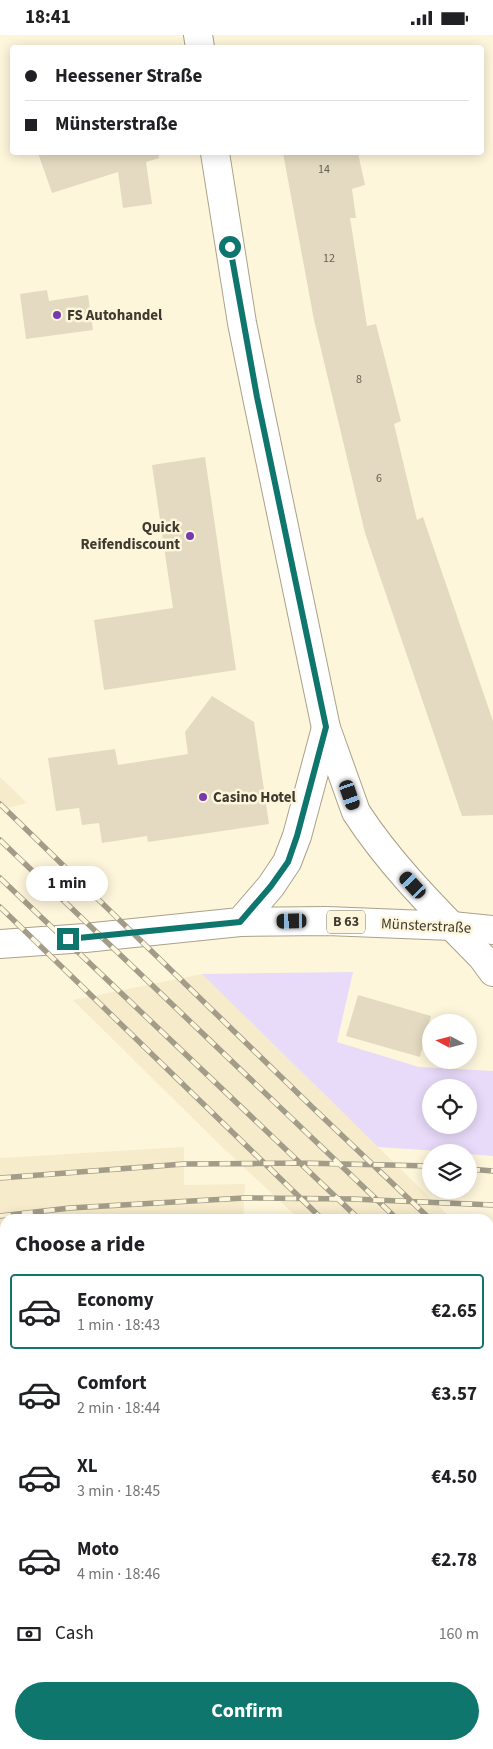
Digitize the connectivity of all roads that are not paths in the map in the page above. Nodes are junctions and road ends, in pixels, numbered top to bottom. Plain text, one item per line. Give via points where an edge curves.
1 (215, 155) edge
2 (326, 727) junction
3 (240, 922) junction
4 (452, 926) junction
5 (493, 930) edge
6 (0, 944) edge
7 (493, 972) edge

1 - 2 main road via 242,323
2 - 3 main road via 288,862
2 - 4 main road via 356,811 393,863
3 - 4 main road, Münsterstraße / B 63 via 327,921
3 - 6 main road, Münsterstraße / B 63
4 - 5 main road, Münsterstraße / B 63
4 - 7 main road

